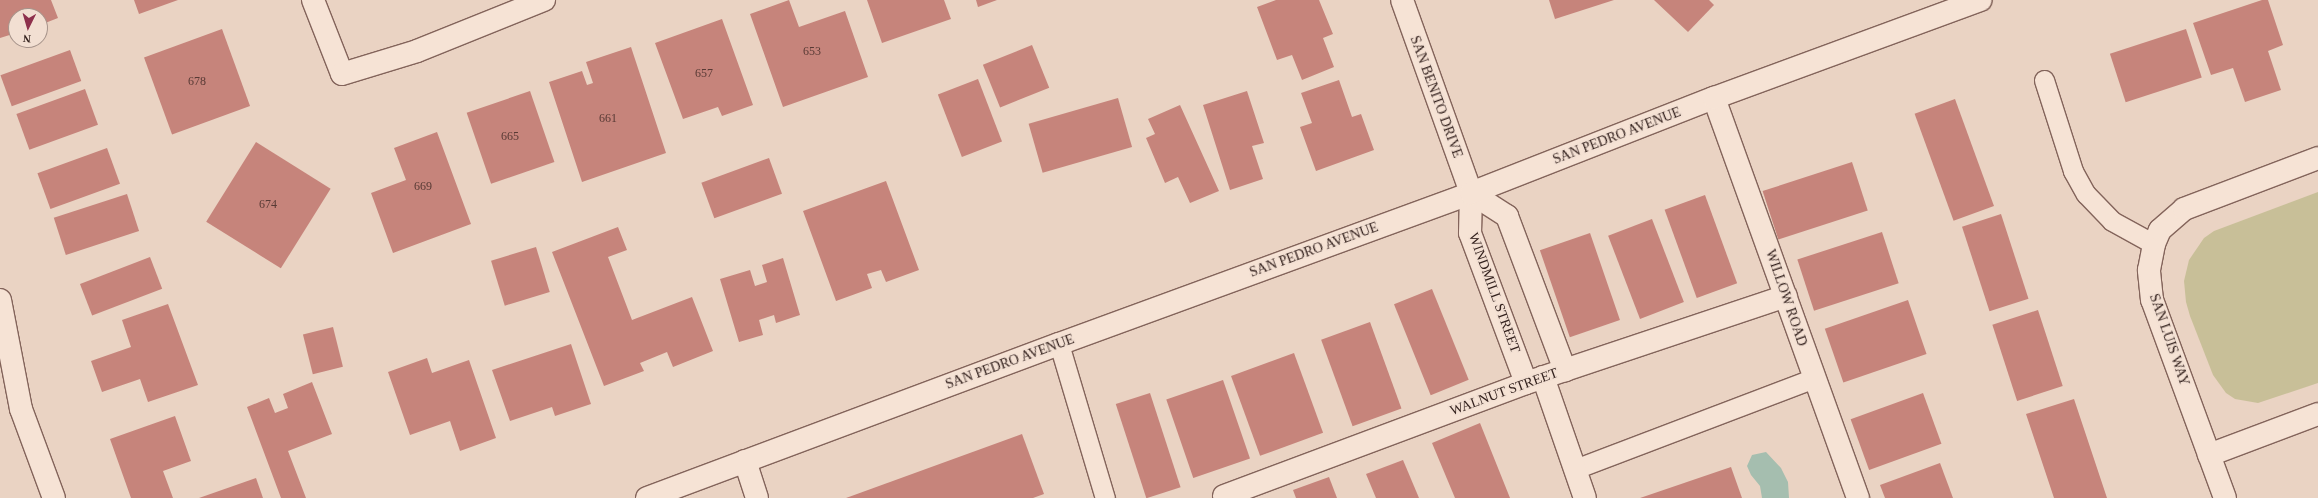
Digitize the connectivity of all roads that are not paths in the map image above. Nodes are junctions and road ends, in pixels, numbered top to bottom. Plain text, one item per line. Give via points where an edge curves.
1 (313, 0) edge
2 (544, 0) edge
3 (1402, 0) edge
4 (1981, 0) edge
5 (2044, 80) dead end
6 (1714, 98) junction
7 (2318, 158) edge
8 (1471, 193) junction
9 (2154, 244) junction
10 (1786, 296) junction
11 (0, 300) edge
12 (1059, 344) junction
13 (1565, 370) junction
14 (1814, 378) junction
15 (1535, 380) junction
16 (2318, 414) edge
17 (2209, 455) junction
18 (745, 461) junction
19 (1575, 469) junction
20 (1224, 496) dead end
21 (651, 497) edge
22 (54, 498) edge
23 (757, 498) edge
24 (1105, 498) edge
25 (1585, 498) edge
26 (1858, 498) edge
27 (2225, 498) edge

1 - 2 street via 342,74 417,52
3 - 8 street, SAN BENITO DRIVE
4 - 6 street, SAN PEDRO AVENUE
5 - 9 lane via 2073,171 2086,194 2112,221
6 - 8 street, SAN PEDRO AVENUE
6 - 10 street, WILLOW ROAD
7 - 9 street, SAN LUIS WAY via 2184,209 2160,230
8 - 12 street, SAN PEDRO AVENUE
8 - 13 street via 1507,216
8 - 15 street, WINDMILL STREET via 1470,233
9 - 17 street, SAN LUIS WAY via 2149,270 2152,300
10 - 13 street, WALNUT STREET
10 - 14 street, WILLOW ROAD
11 - 22 street via 21,409
12 - 18 street, SAN PEDRO AVENUE
12 - 24 lane
13 - 15 street, WALNUT STREET
14 - 19 lane
14 - 26 street, WILLOW ROAD
15 - 19 street, WINDMILL STREET
15 - 20 street, WALNUT STREET
16 - 17 street
17 - 27 street, SAN LUIS WAY
18 - 21 street, SAN PEDRO AVENUE
18 - 23 street
19 - 25 street, WINDMILL STREET

